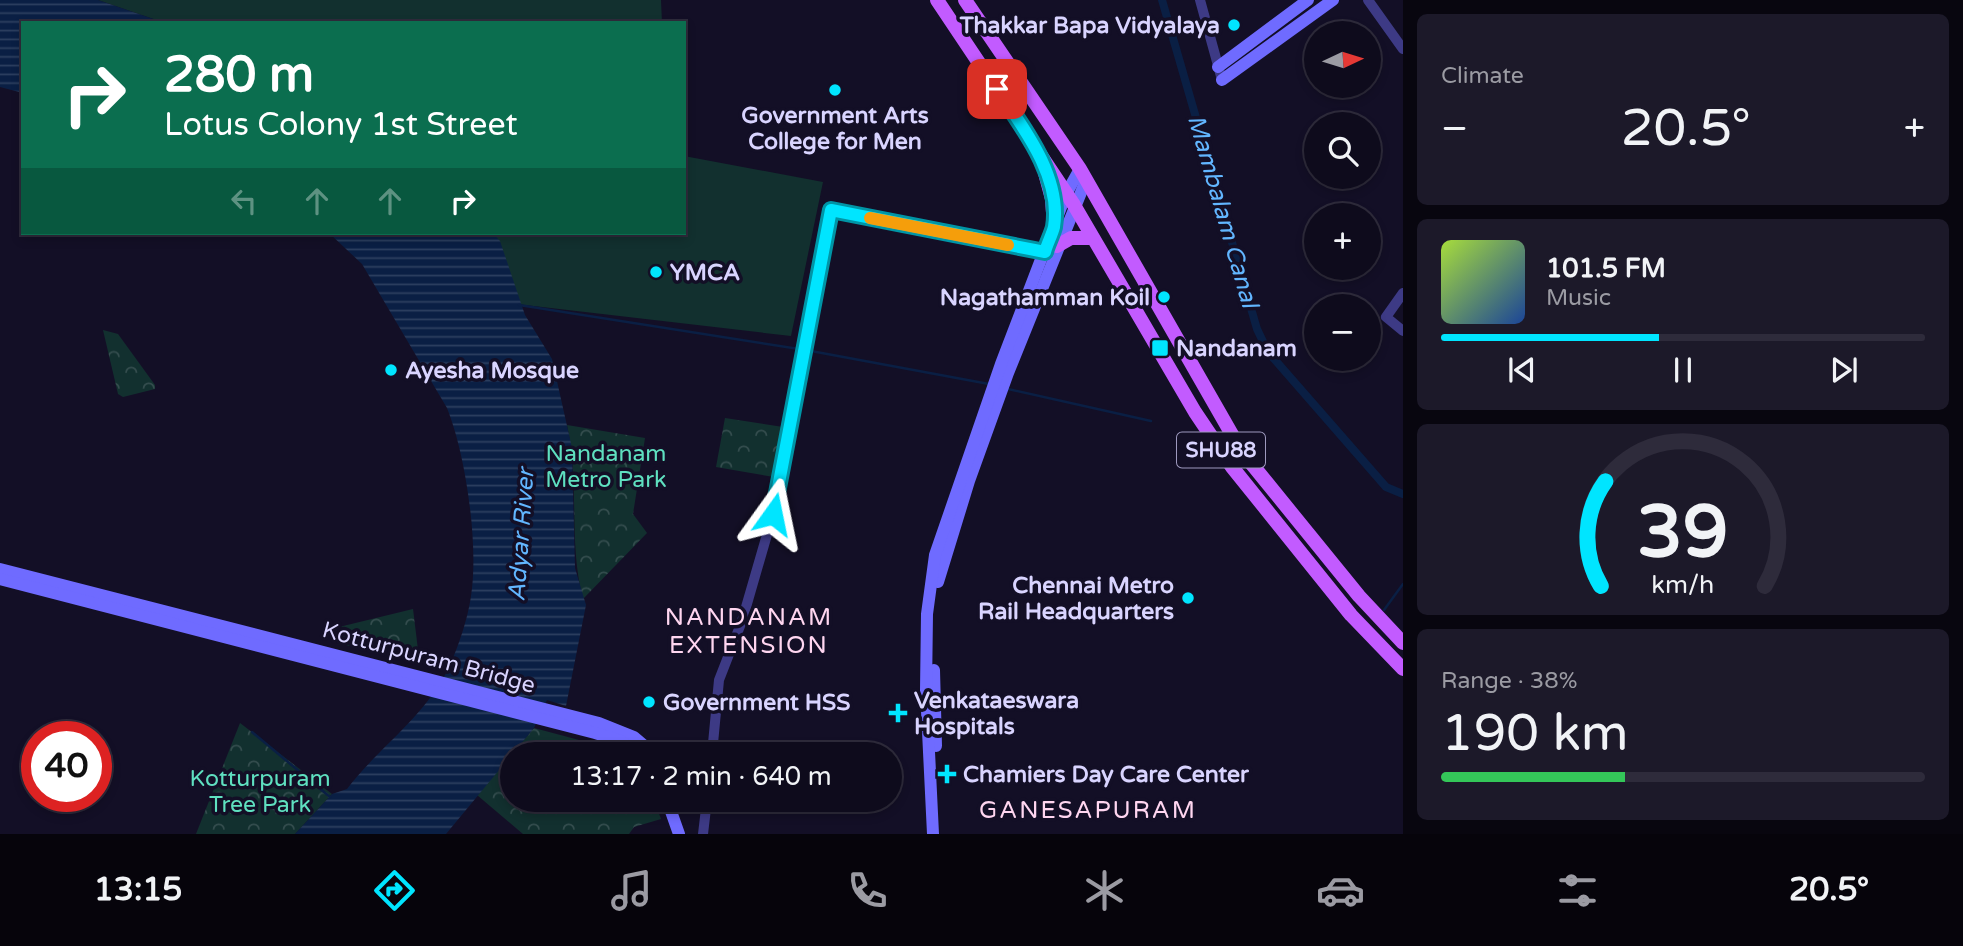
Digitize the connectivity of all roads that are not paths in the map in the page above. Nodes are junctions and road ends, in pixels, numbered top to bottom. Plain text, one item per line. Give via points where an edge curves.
1 (937, 0) edge
2 (965, 0) edge
3 (1200, 0) edge
4 (1308, 0) edge
5 (1368, 0) edge
6 (1326, 2) edge
7 (1403, 49) edge
8 (1218, 67) junction
9 (1222, 80) joint
10 (1038, 153) junction
11 (1083, 174) junction
12 (1070, 200) junction
13 (1054, 226) junction
14 (1092, 238) junction
15 (1051, 249) junction
16 (1403, 293) edge
17 (1403, 331) edge
18 (0, 569) edge
19 (0, 579) edge
20 (1368, 605) junction
21 (1354, 619) junction
22 (263, 639) junction
23 (1403, 643) edge
24 (1403, 669) edge
25 (582, 724) junction
26 (623, 742) edge
27 (638, 742) edge
28 (713, 742) edge
29 (671, 812) edge
30 (679, 812) edge
31 (706, 812) edge
32 (679, 834) edge
33 (686, 834) edge
34 (703, 834) edge
35 (933, 834) edge
36 (941, 834) edge

1 - 10 main road, SHU88
2 - 11 main road, SHU88
3 - 8 street
4 - 8 main road
5 - 7 street
6 - 9 main road
8 - 9 street
10 - 12 main road, SHU88
10 - 13 main road via 1050,186
11 - 12 main road
11 - 20 main road, SHU88 via 1242,452
12 - 13 main road
12 - 14 main road, SHU88
12 - 15 main road
13 - 15 main road
14 - 15 main road via 1071,238
14 - 21 main road, SHU88 via 1228,461
15 - 28 street via 831,210 773,514 742,621 719,680
15 - 35 main road via 1001,364 935,555 927,614 926,677
15 - 36 main road via 938,583 934,665
16 - 17 street via 1386,317
18 - 22 main road
19 - 22 main road
20 - 21 main road
20 - 23 main road, SHU88
21 - 24 main road, SHU88
22 - 25 main road, Kotturpuram Bridge
25 - 26 main road
25 - 27 main road via 625,732
29 - 32 main road
30 - 33 main road
31 - 34 street

